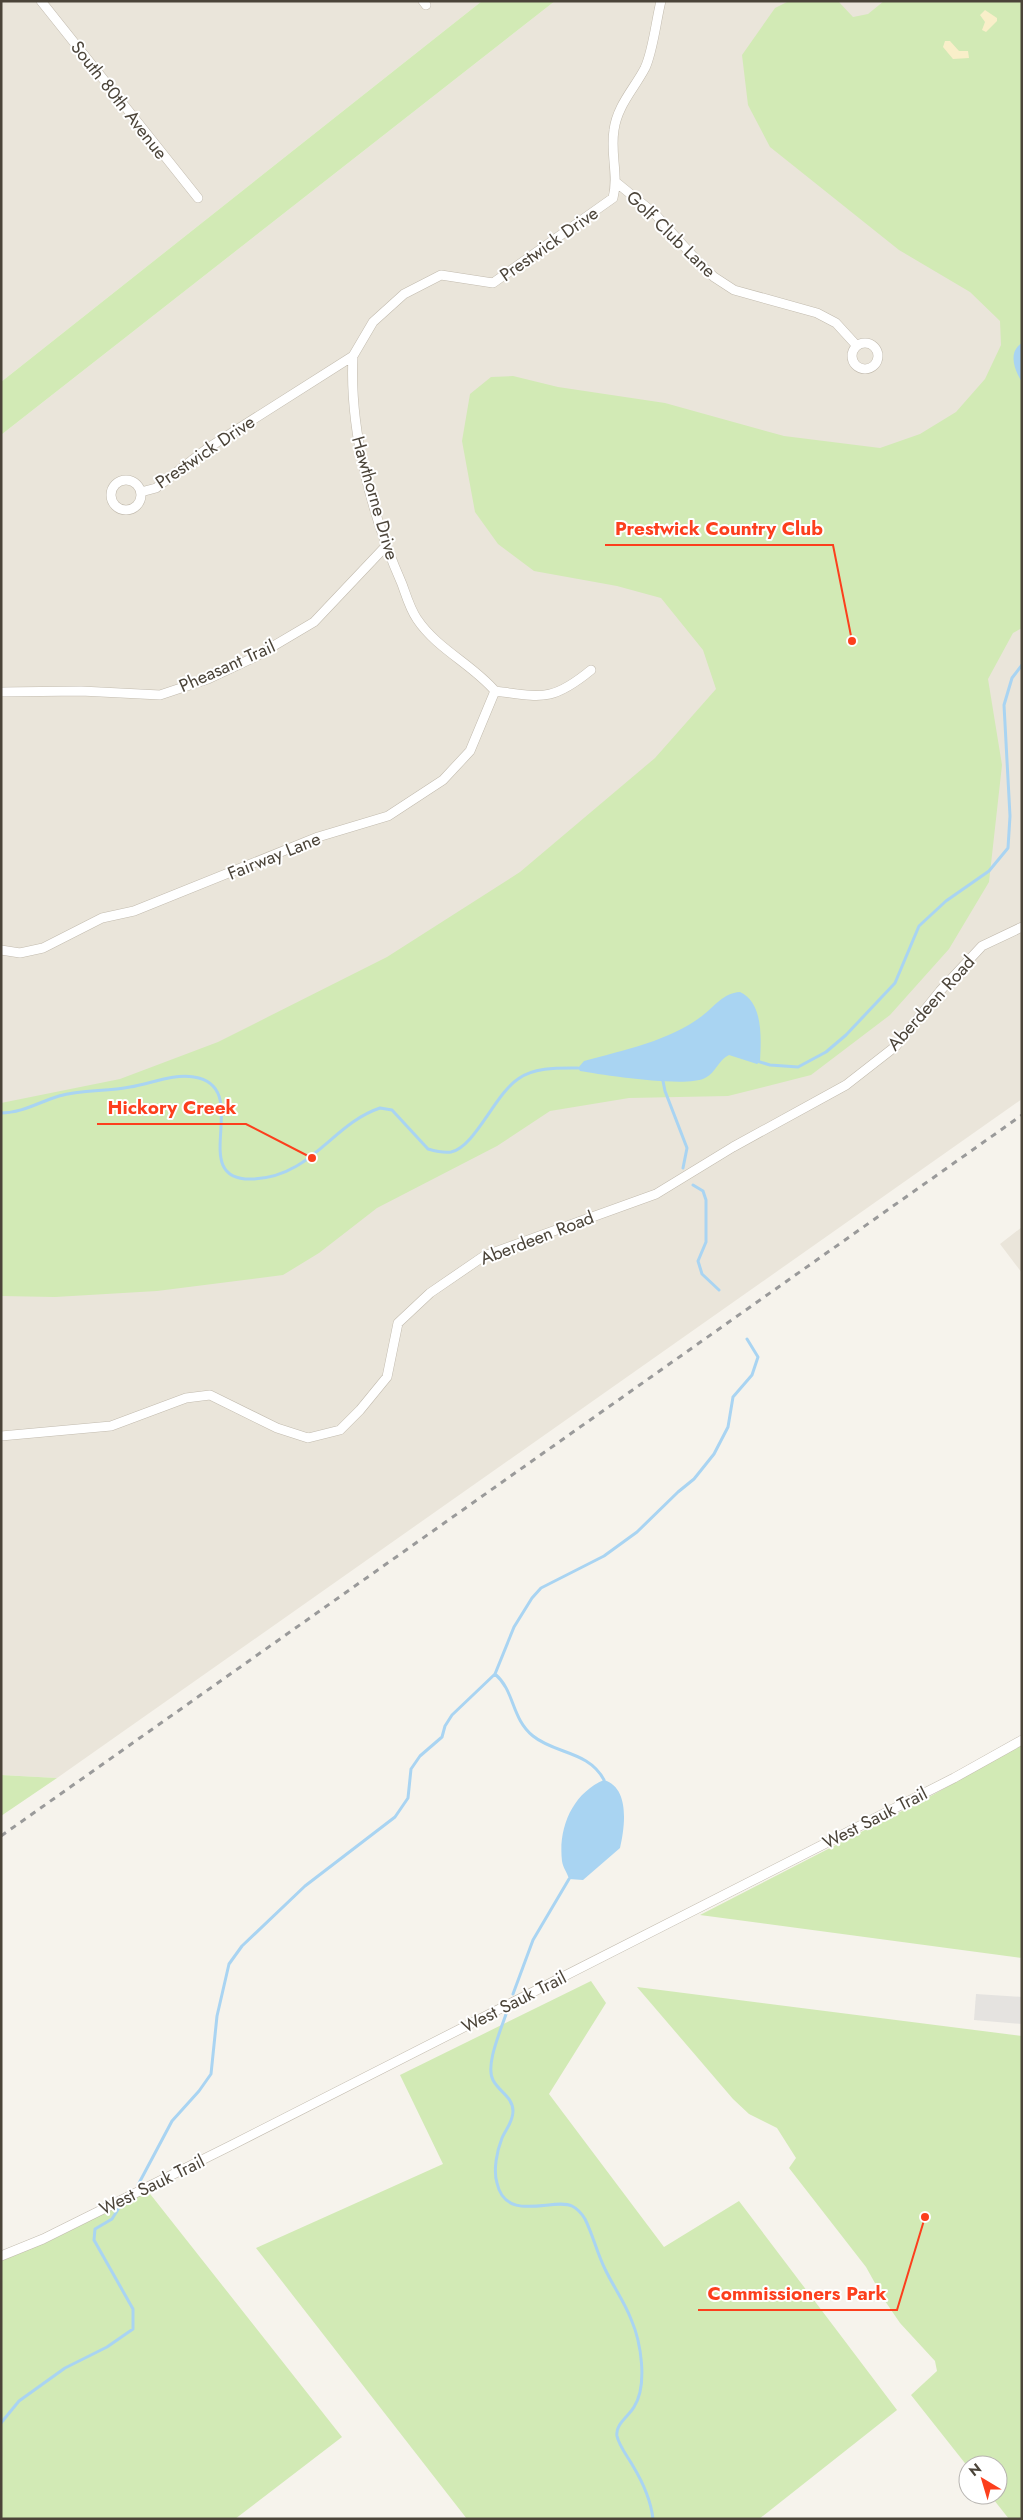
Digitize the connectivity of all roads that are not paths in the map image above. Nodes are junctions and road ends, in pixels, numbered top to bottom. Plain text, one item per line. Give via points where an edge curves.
1 (41, 1) edge
2 (661, 1) edge
3 (617, 183) junction
4 (198, 198) dead end
5 (857, 346) dead end
6 (353, 356) junction
7 (141, 492) dead end
8 (386, 547) junction
9 (591, 670) dead end
10 (495, 691) junction
11 (1, 692) edge
12 (1022, 927) edge
13 (1, 950) edge
14 (1, 1436) edge
15 (1022, 1740) edge
16 (1, 2256) edge

1 - 4 street, South 80th Avenue
2 - 3 street via 646,67 621,108 614,130 613,160
3 - 5 street, Golf Club Lane via 655,214 714,277 734,290 817,313 836,323
3 - 6 street, Prestwick Drive via 613,198 494,283 441,275 404,294 373,322
6 - 7 street, Prestwick Drive via 208,448 156,488
6 - 8 street, Hawthorne Drive via 351,385 356,430
8 - 10 street, Hawthorne Drive via 417,619
8 - 11 street, Pheasant Trail via 314,622 255,657 208,679 160,695 81,691
9 - 10 street via 569,688 541,697
10 - 13 street, Fairway Lane via 470,751 443,780 388,816 318,837 134,911 102,918 43,948 20,953
12 - 14 street, Aberdeen Road via 982,946 940,991 896,1046 846,1085 733,1146 656,1194 484,1256 430,1293 398,1323 387,1377 340,1430 308,1438 277,1428 210,1395 186,1398 111,1426
15 - 16 street, West Sauk Trail via 954,1778 232,2145 43,2239

